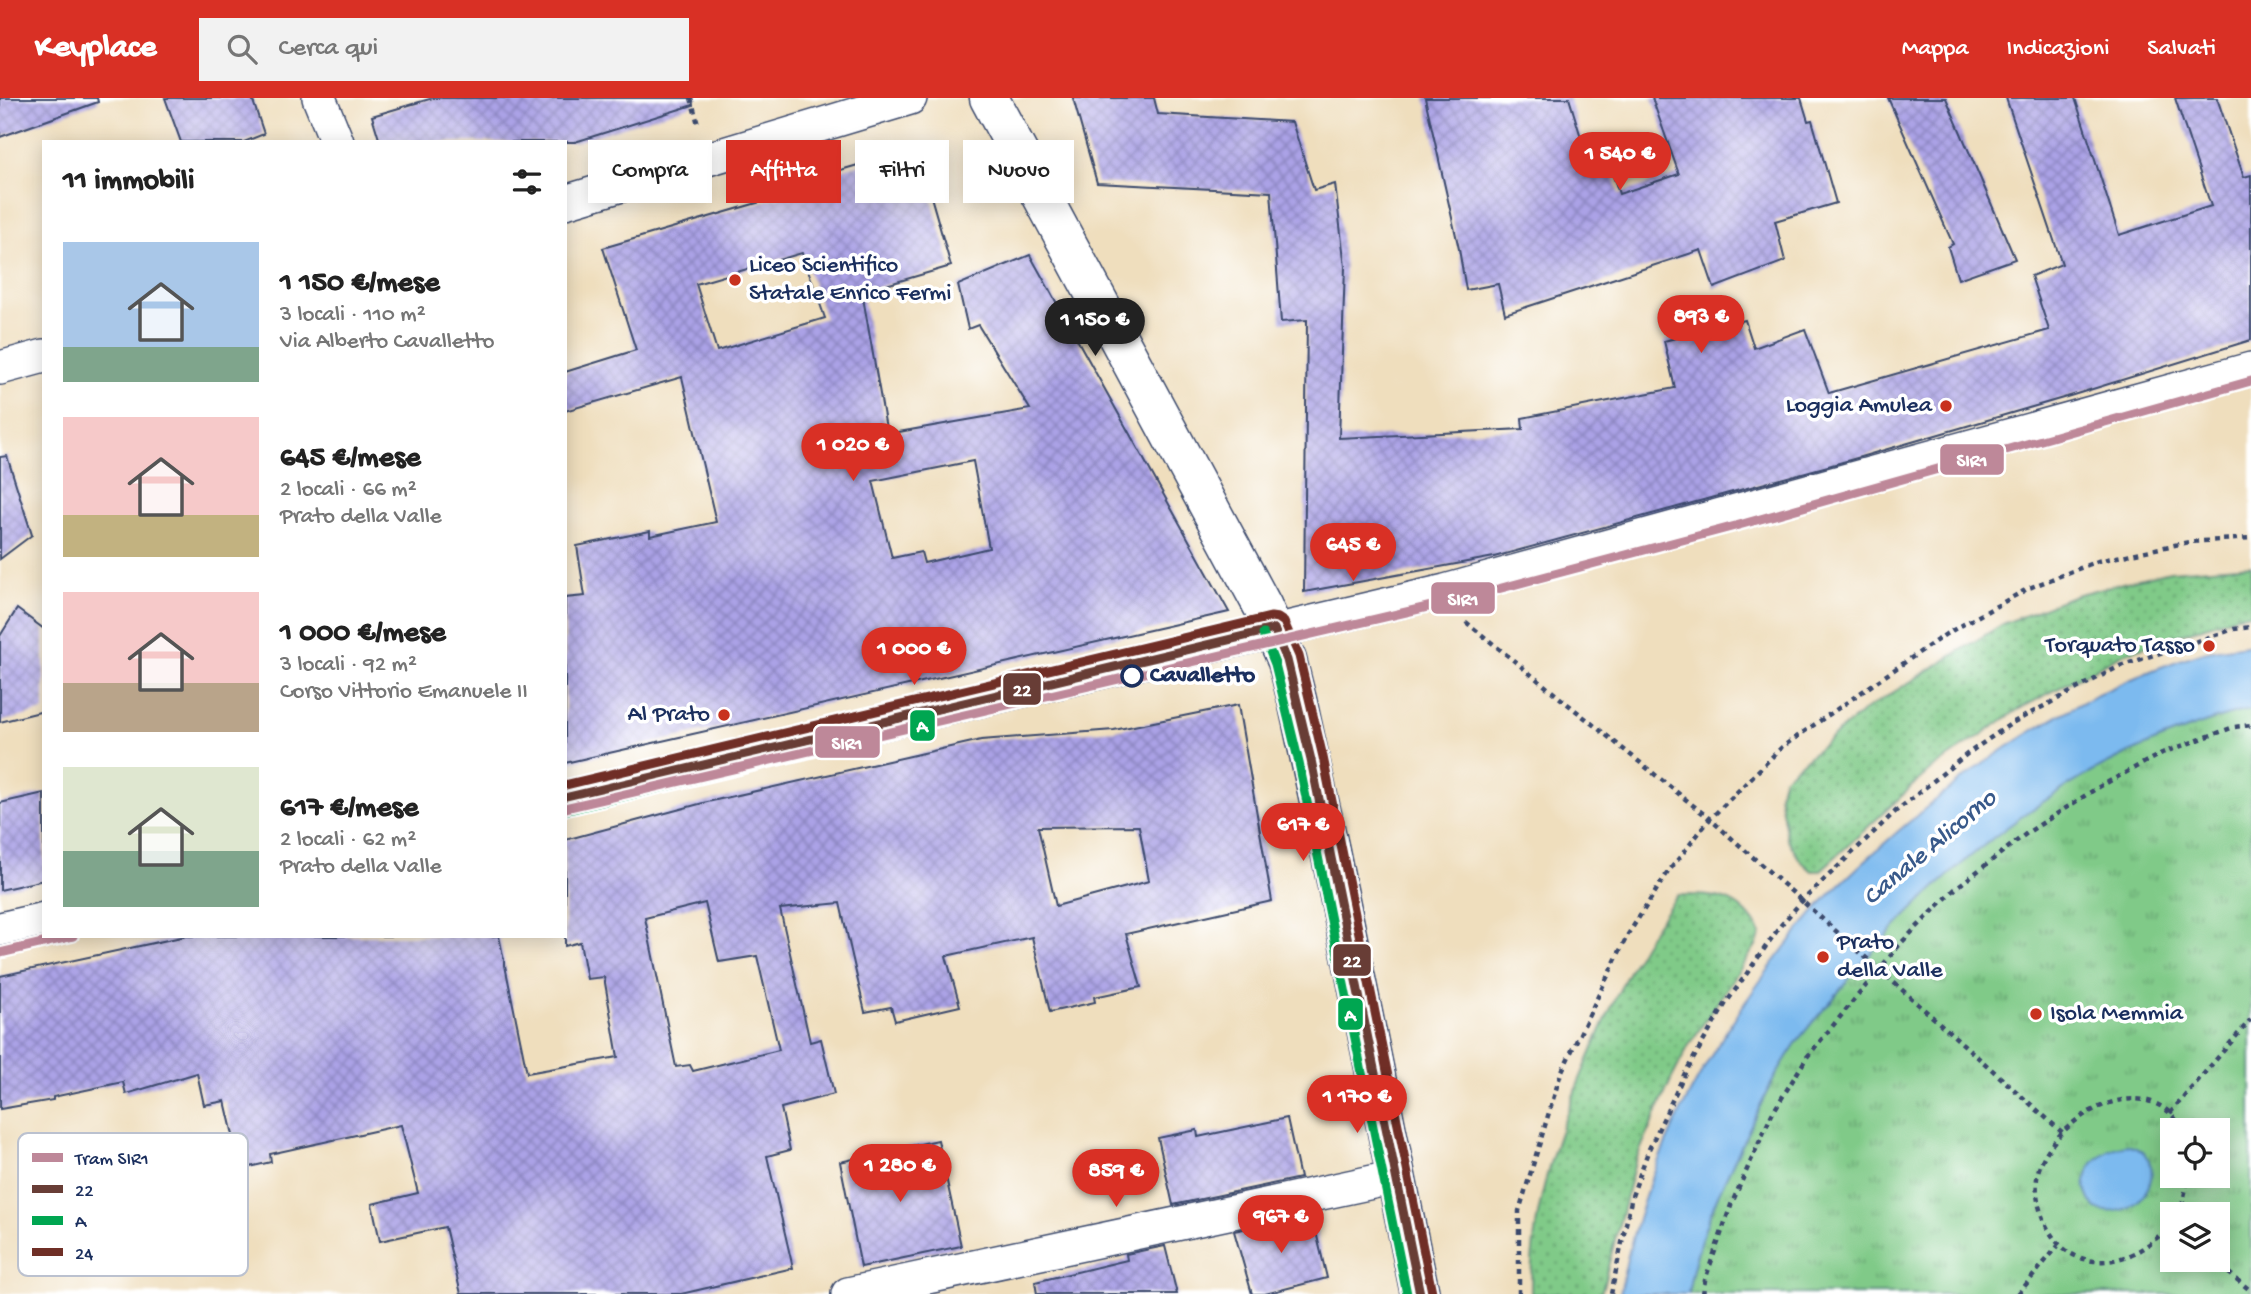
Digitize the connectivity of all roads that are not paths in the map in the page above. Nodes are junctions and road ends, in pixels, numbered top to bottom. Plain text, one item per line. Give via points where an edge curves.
1 (318, 98) edge
2 (910, 98) edge
3 (989, 98) edge
4 (336, 140) edge
5 (567, 201) edge
6 (42, 357) edge
7 (0, 368) edge
8 (2251, 369) edge
9 (1274, 629) junction
10 (567, 798) edge
11 (42, 919) edge
12 (0, 929) edge
13 (1396, 1177) junction
14 (848, 1294) edge
15 (1420, 1294) edge

1 - 4 street
2 - 5 street
3 - 9 street
6 - 7 street
8 - 9 street via 1445,591
9 - 10 street
9 - 13 street via 1287,660 1311,760
11 - 12 street
13 - 14 street
13 - 15 street

